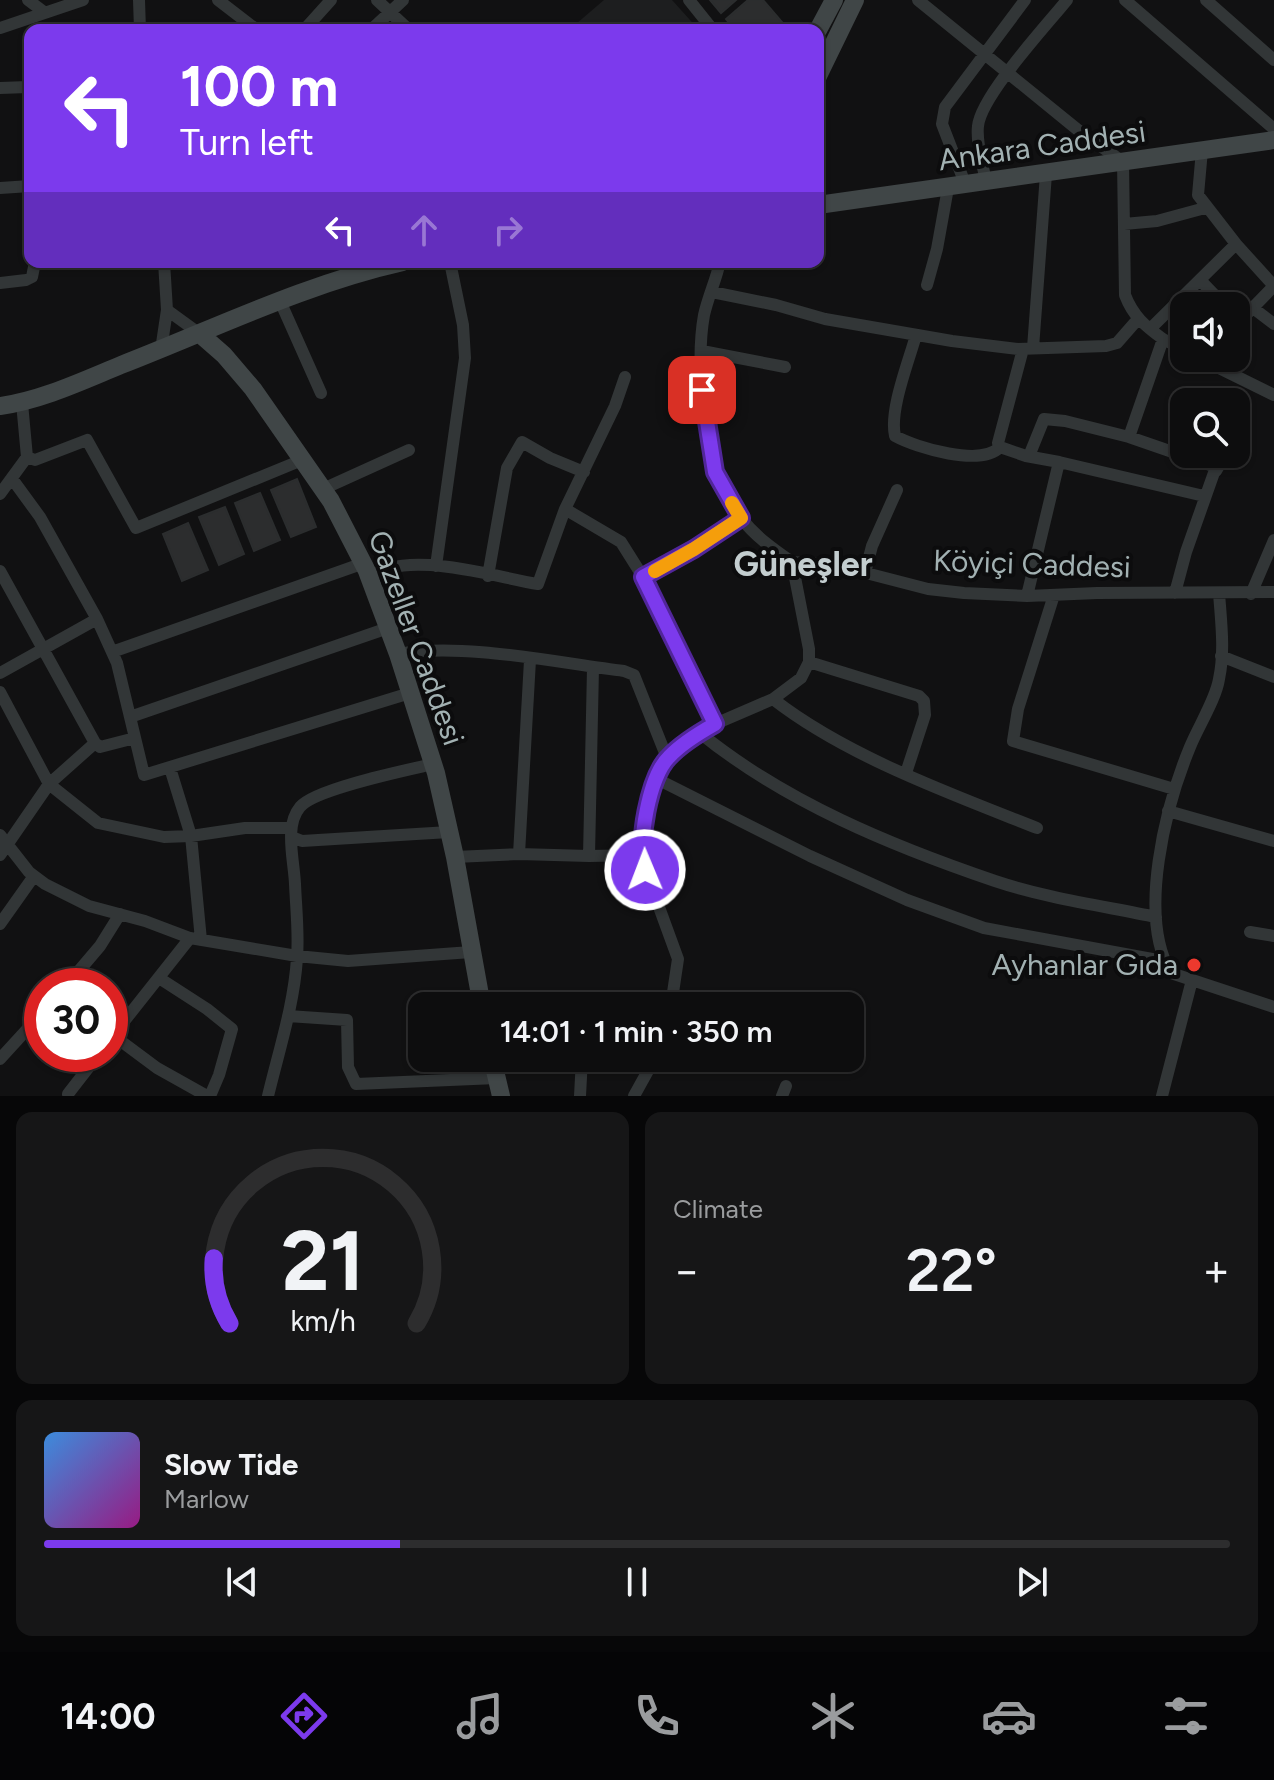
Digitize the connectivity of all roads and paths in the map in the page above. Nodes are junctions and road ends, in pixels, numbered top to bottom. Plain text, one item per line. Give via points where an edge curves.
1 (28, 0) edge
2 (83, 0) edge
3 (139, 0) edge
4 (218, 0) edge
5 (331, 0) edge
6 (377, 0) edge
7 (403, 0) edge
8 (689, 0) edge
9 (834, 0) edge
10 (855, 0) edge
11 (918, 0) edge
12 (1025, 0) edge
13 (1067, 0) edge
14 (1125, 0) edge
15 (1206, 0) edge
16 (389, 12) junction
17 (41, 13) junction
18 (38, 24) edge
19 (140, 24) edge
20 (249, 24) edge
21 (309, 24) edge
22 (377, 24) edge
23 (402, 24) edge
24 (708, 24) edge
25 (821, 24) edge
26 (0, 28) edge
27 (983, 53) junction
28 (1274, 60) edge
29 (824, 64) edge
30 (1007, 72) junction
31 (24, 85) edge
32 (0, 88) edge
33 (1274, 129) edge
34 (1274, 140) edge
35 (1202, 150) junction
36 (1123, 162) junction
37 (1046, 174) junction
38 (986, 182) junction
39 (24, 186) edge
40 (957, 187) junction
41 (0, 188) edge
42 (824, 204) edge
43 (1205, 208) junction
44 (1124, 224) junction
45 (1236, 244) junction
46 (34, 268) edge
47 (164, 268) edge
48 (381, 268) edge
49 (451, 268) edge
50 (718, 268) edge
51 (1200, 280) junction
52 (0, 283) edge
53 (927, 285) dead end
54 (1274, 286) edge
55 (712, 292) junction
56 (1212, 292) edge
57 (280, 301) junction
58 (1253, 308) junction
59 (167, 310) junction
60 (1250, 311) edge
61 (1138, 319) junction
62 (1274, 324) edge
63 (1150, 329) junction
64 (200, 334) junction
65 (916, 335) junction
66 (1163, 339) junction
67 (1170, 343) edge
68 (1028, 348) junction
69 (161, 350) junction
70 (702, 351) junction
71 (785, 367) dead end
72 (1228, 372) edge
73 (625, 377) dead end
74 (321, 393) dead end
75 (1274, 395) edge
76 (22, 403) junction
77 (0, 406) edge
78 (1129, 437) junction
79 (1000, 447) junction
80 (409, 450) dead end
81 (1029, 456) junction
82 (27, 457) junction
83 (302, 460) junction
84 (1059, 462) junction
85 (1218, 468) edge
86 (1216, 471) junction
87 (584, 472) junction
88 (13, 480) junction
89 (323, 489) junction
90 (897, 490) dead end
91 (0, 494) edge
92 (1204, 496) junction
93 (565, 509) junction
94 (741, 518) junction
95 (1274, 540) edge
96 (792, 562) junction
97 (436, 566) junction
98 (0, 571) edge
99 (367, 571) junction
100 (865, 573) junction
101 (488, 576) junction
102 (643, 577) junction
103 (1274, 592) edge
104 (1175, 593) junction
105 (1219, 593) junction
106 (1251, 594) junction
107 (1054, 595) junction
108 (1027, 596) junction
109 (97, 619) junction
110 (388, 628) junction
111 (42, 648) junction
112 (112, 652) junction
113 (398, 654) junction
114 (1221, 656) junction
115 (530, 660) junction
116 (809, 662) junction
117 (593, 668) junction
118 (0, 673) edge
119 (1274, 677) edge
120 (0, 692) edge
121 (410, 693) junction
122 (773, 699) junction
123 (130, 717) junction
124 (715, 724) junction
125 (700, 733) junction
126 (135, 738) junction
127 (95, 743) junction
128 (667, 758) junction
129 (433, 764) junction
130 (170, 768) junction
131 (906, 773) junction
132 (657, 779) junction
133 (49, 784) junction
134 (1174, 789) junction
135 (1168, 811) junction
136 (1037, 828) dead end
137 (291, 832) junction
138 (449, 832) junction
139 (191, 836) junction
140 (1274, 841) edge
141 (3, 845) edge
142 (519, 854) junction
143 (640, 855) junction
144 (589, 856) junction
145 (455, 857) junction
146 (34, 876) junction
147 (120, 914) junction
148 (1156, 917) junction
149 (0, 924) edge
150 (1250, 932) dead end
151 (1274, 936) edge
152 (195, 939) junction
153 (471, 952) junction
154 (297, 956) junction
155 (1163, 961) junction
156 (81, 968) edge
157 (159, 978) junction
158 (1192, 980) junction
159 (480, 992) edge
160 (673, 992) edge
161 (1274, 1007) edge
162 (128, 1015) edge
163 (288, 1016) junction
164 (24, 1033) edge
165 (128, 1048) edge
166 (0, 1059) edge
167 (85, 1072) edge
168 (581, 1072) edge
169 (647, 1072) edge
170 (184, 1084) junction
171 (501, 1091) edge
172 (68, 1094) dead end
173 (175, 1096) edge
174 (208, 1096) edge
175 (268, 1096) edge
176 (580, 1096) edge
177 (634, 1096) edge
178 (1162, 1096) edge

1 - 17 street
2 - 17 street
3 - 19 street
4 - 20 street
5 - 21 street
6 - 16 street
7 - 16 street
8 - 24 street
9 - 25 street
10 - 29 street
11 - 27 street
12 - 27 street
13 - 30 street
14 - 33 street
15 - 28 street
16 - 22 street
16 - 23 street
17 - 18 street
17 - 26 street
27 - 30 street
27 - 40 street via 945,107 942,124
30 - 36 street
30 - 38 street via 977,127
31 - 32 street
34 - 35 street, Ankara Caddesi
35 - 36 street, Ankara Caddesi
35 - 43 street via 1198,195
36 - 37 street, Ankara Caddesi
36 - 44 street
37 - 38 street, Ankara Caddesi
37 - 68 street
38 - 40 street, Ankara Caddesi
39 - 41 street
40 - 42 street, Ankara Caddesi
40 - 53 street
43 - 44 street
43 - 45 street
44 - 61 street via 1125,295
45 - 51 street
45 - 54 street
46 - 52 street via 26,280
47 - 59 street
48 - 57 street
49 - 97 street via 465,358
50 - 55 street
51 - 56 street
51 - 63 street
54 - 58 street
55 - 65 street
55 - 70 street via 704,315
57 - 64 street
57 - 74 street
58 - 60 street
58 - 62 street
59 - 64 street
59 - 69 street
61 - 63 street
61 - 68 street via 1117,343 1106,346
63 - 66 street
64 - 69 street
64 - 83 street, Gazeller Caddesi via 253,389
65 - 68 street
65 - 79 street via 895,436 910,444 978,457
66 - 67 street
66 - 78 street
68 - 79 street
69 - 76 street
70 - 71 street
70 - 94 street via 702,390 715,472
72 - 75 street
73 - 87 street
76 - 77 street
76 - 82 street
78 - 81 street via 1044,419
78 - 86 street via 1215,465
79 - 81 street
80 - 89 street
81 - 84 street
82 - 83 street via 35,460 87,440 136,528
82 - 88 street
83 - 89 street, Gazeller Caddesi
84 - 92 street
84 - 108 street
85 - 86 street
86 - 92 street
87 - 93 street
87 - 101 street via 522,442 507,468
88 - 91 street
88 - 109 street
89 - 99 street, Gazeller Caddesi
90 - 100 street
92 - 104 street
93 - 101 street via 538,584
93 - 102 street via 621,542
94 - 96 street
94 - 102 street
95 - 106 street
96 - 100 street, Köyiçi Caddesi
96 - 116 street
97 - 99 street via 412,563
97 - 101 street
98 - 111 street
99 - 110 street, Gazeller Caddesi
99 - 112 street
100 - 108 street, Köyiçi Caddesi via 928,589
102 - 124 street
103 - 106 street, Köyiçi Caddesi
104 - 105 street, Köyiçi Caddesi
104 - 107 street, Köyiçi Caddesi
105 - 106 street, Köyiçi Caddesi
105 - 114 street
107 - 108 street, Köyiçi Caddesi
107 - 134 street via 1013,741
109 - 111 street
109 - 112 street
110 - 113 street, Gazeller Caddesi
110 - 123 street
111 - 118 street
111 - 127 street
112 - 123 street
113 - 115 street via 449,651
113 - 121 street, Gazeller Caddesi
114 - 119 street
114 - 134 street via 1219,682
115 - 117 street
115 - 142 street
116 - 122 street via 801,678
116 - 131 street via 924,701 925,715
117 - 128 street via 634,675
117 - 144 street
120 - 133 street
121 - 129 street, Gazeller Caddesi
121 - 130 street
122 - 124 street
122 - 131 street via 794,716
123 - 126 street
124 - 125 street
125 - 128 street
125 - 148 street via 792,794 864,831 996,882
126 - 127 street via 100,747
126 - 130 street via 144,775
127 - 133 street
128 - 132 street
129 - 137 street via 310,798 299,807
129 - 138 street, Gazeller Caddesi
130 - 139 street
131 - 136 street
132 - 143 street
132 - 155 street via 810,856 984,928
133 - 139 street via 98,823 164,837
133 - 141 street
134 - 135 street
135 - 140 street
135 - 148 street
137 - 138 street via 302,841
137 - 139 street via 245,828
137 - 154 street
138 - 145 street, Gazeller Caddesi
139 - 152 street
141 - 146 street
142 - 144 street
142 - 145 street
143 - 144 street
143 - 160 street via 678,959
145 - 153 street, Gazeller Caddesi
146 - 147 street via 89,906
146 - 149 street
147 - 152 street
147 - 156 street
148 - 155 street
150 - 151 street
152 - 154 street
152 - 157 street
153 - 154 street via 348,961
153 - 159 street, Gazeller Caddesi
154 - 163 street
155 - 158 street via 1171,973
157 - 162 street
157 - 174 street via 232,1029
158 - 161 street
158 - 178 street
163 - 171 street via 347,1020 348,1067 356,1084
163 - 175 street
164 - 166 street
165 - 170 street
167 - 172 street
168 - 176 street
169 - 177 street
170 - 173 street
170 - 174 street

